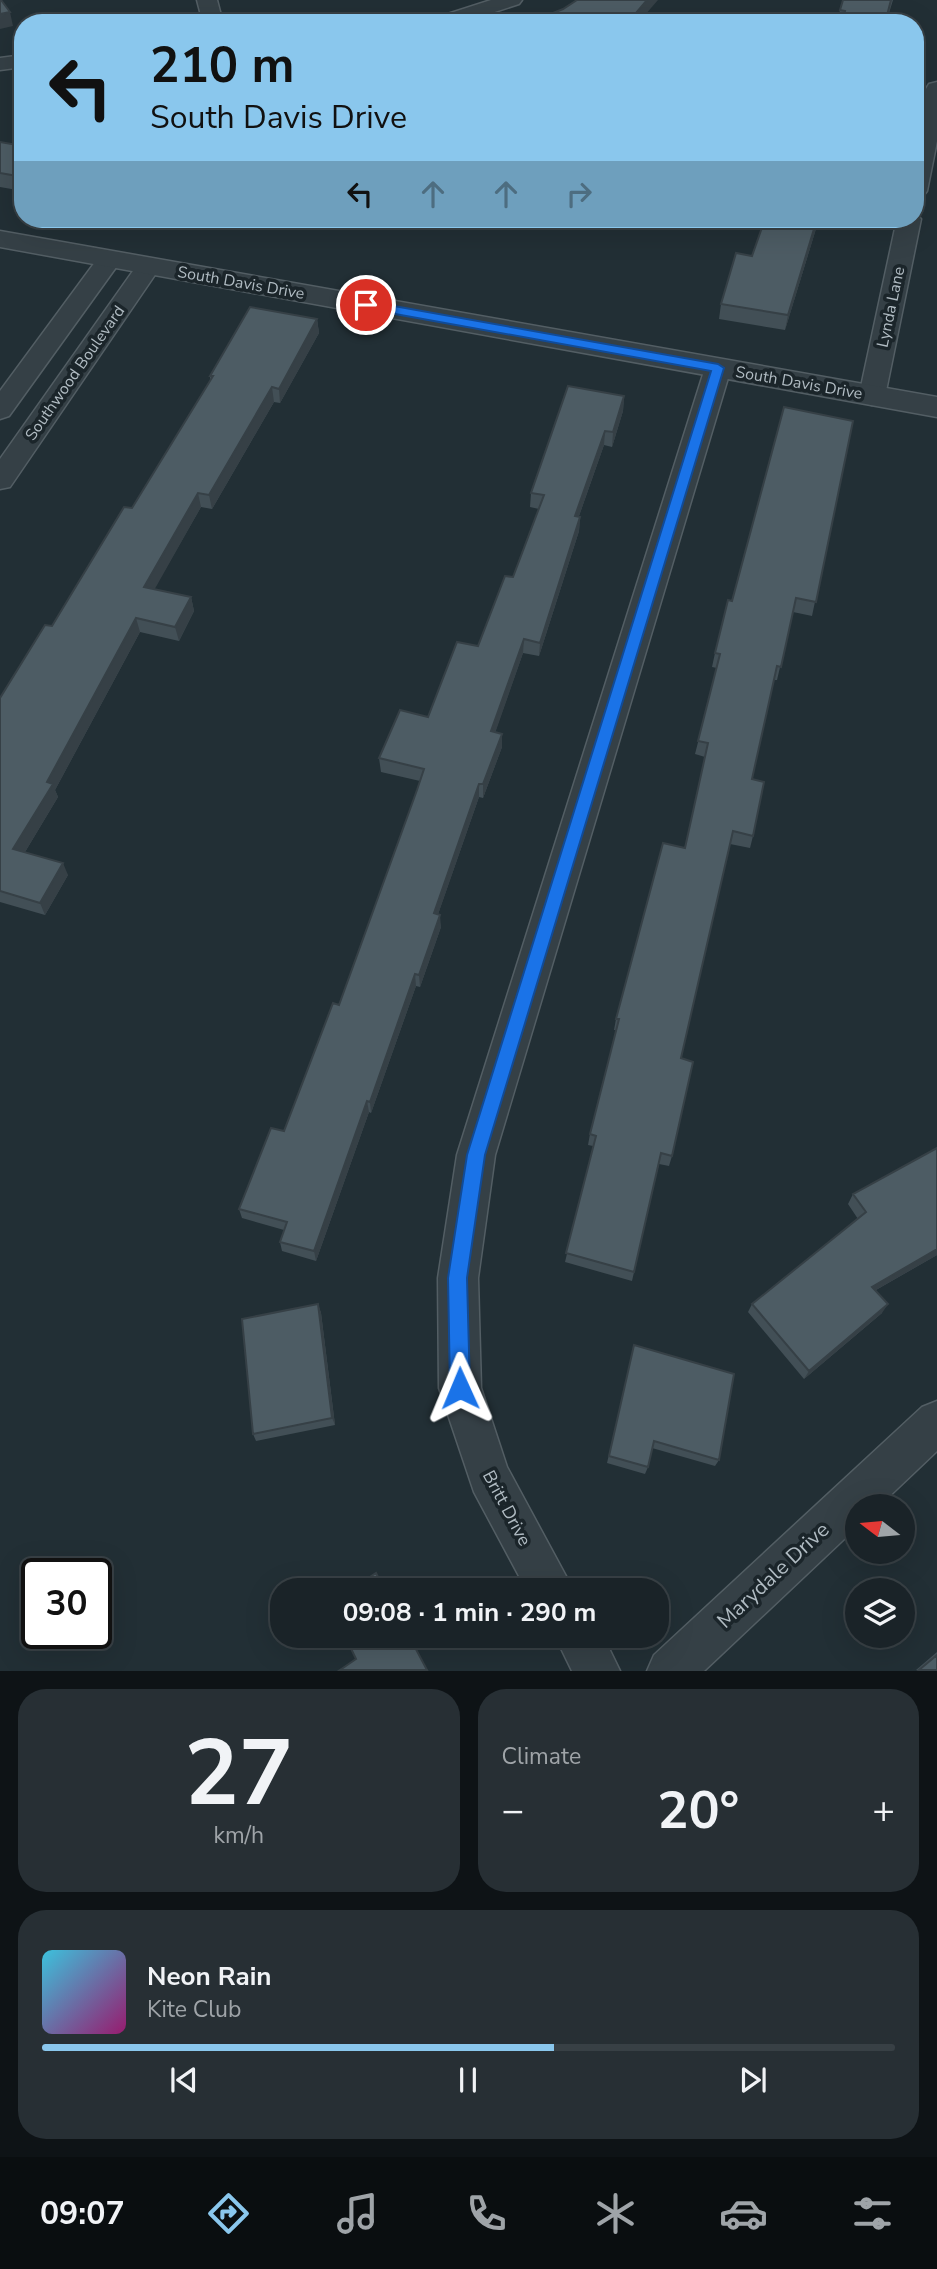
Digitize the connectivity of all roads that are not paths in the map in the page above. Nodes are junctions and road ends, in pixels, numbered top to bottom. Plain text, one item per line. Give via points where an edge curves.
1 (512, 0) edge
2 (468, 14) edge
3 (937, 89) edge
4 (924, 149) edge
5 (907, 228) edge
6 (0, 239) edge
7 (110, 259) junction
8 (149, 266) junction
9 (718, 368) junction
10 (872, 396) junction
11 (937, 407) edge
12 (0, 410) edge
13 (0, 480) edge
14 (937, 1422) edge
15 (545, 1578) edge
16 (585, 1648) edge
17 (597, 1671) edge
18 (670, 1671) edge

1 - 2 street
3 - 4 street
5 - 10 street, Lynda Lane
6 - 7 street, South Davis Drive
7 - 8 street, South Davis Drive
7 - 12 street
8 - 9 street, South Davis Drive
8 - 13 street, Southwood Boulevard
9 - 10 street, South Davis Drive
9 - 15 street, Britt Drive via 476,1155 458,1278 460,1388 489,1477
10 - 11 street, South Davis Drive
14 - 18 street, Marydale Drive
16 - 17 street

